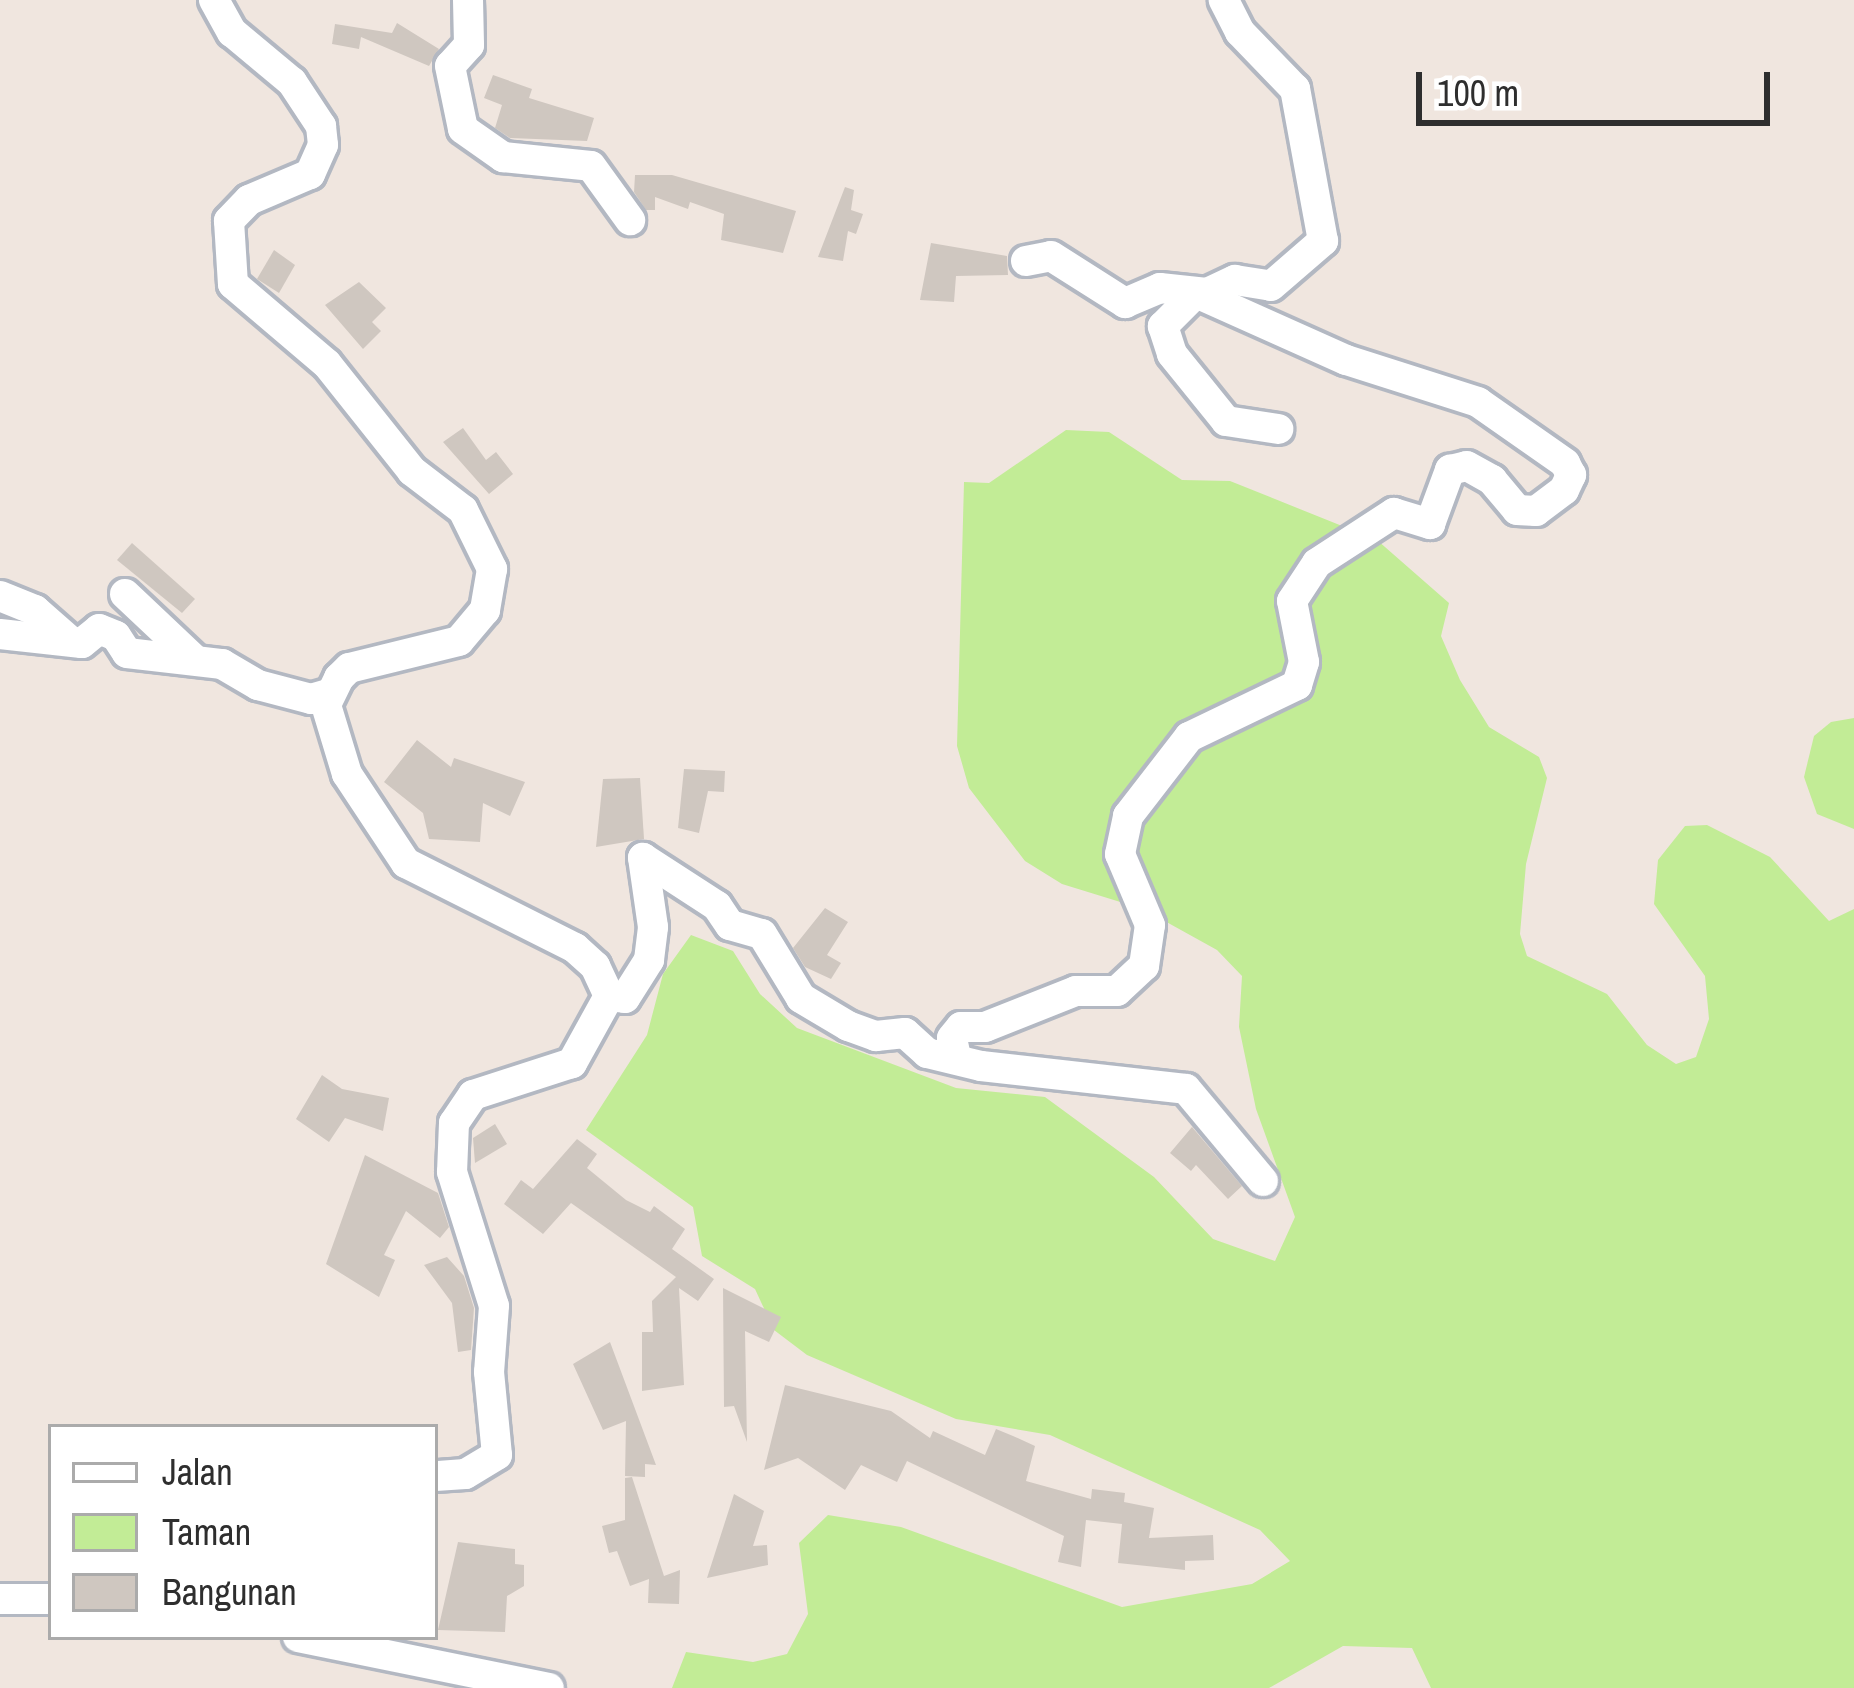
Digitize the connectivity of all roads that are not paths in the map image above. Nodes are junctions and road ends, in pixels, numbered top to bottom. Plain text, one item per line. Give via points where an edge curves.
1 (214, 0) edge
2 (468, 0) edge
3 (1224, 0) edge
4 (630, 220) dead end
5 (1026, 261) dead end
6 (1196, 293) junction
7 (1278, 428) dead end
8 (125, 594) dead end
9 (0, 596) edge
10 (0, 634) edge
11 (68, 639) junction
12 (195, 660) junction
13 (328, 694) junction
14 (609, 997) junction
15 (956, 1057) junction
16 (1263, 1180) dead end
17 (438, 1476) edge
18 (0, 1599) edge
19 (48, 1599) edge
20 (313, 1640) edge
21 (549, 1688) edge

1 - 13 street via 232,32 292,82 321,126 323,145 310,174 249,200 230,221 233,284 327,364 412,471 463,510 492,569 485,610 459,641 349,668
2 - 4 street via 469,45 451,66 463,129 503,157 591,166
3 - 6 street via 1240,32 1294,89 1324,234 1278,283 1234,280
5 - 6 street via 1051,256 1118,302 1160,288
6 - 7 street via 1163,326 1172,354 1226,421
6 - 15 street via 1346,360 1496,411 1570,475 1536,511 1517,510 1492,480 1467,466 1450,470 1430,524 1394,513 1316,562 1292,601 1304,662 1297,685 1189,737 1128,816 1120,854 1150,926 1144,966 1117,991 1076,991 985,1028 961,1027 952,1038
8 - 12 street
9 - 11 street via 35,610
10 - 11 street
11 - 12 street via 82,643 99,629 127,653
12 - 13 street via 291,694
13 - 14 street via 347,774 406,863 575,948
14 - 15 street via 625,998 649,960 643,858 717,906 730,925 763,934 811,1004 862,1031 904,1033 927,1054
14 - 17 street via 572,1063 473,1095 454,1123 452,1172 494,1306 489,1372 497,1455 465,1474
15 - 16 street via 1022,1074 1186,1089
18 - 19 street
20 - 21 street

